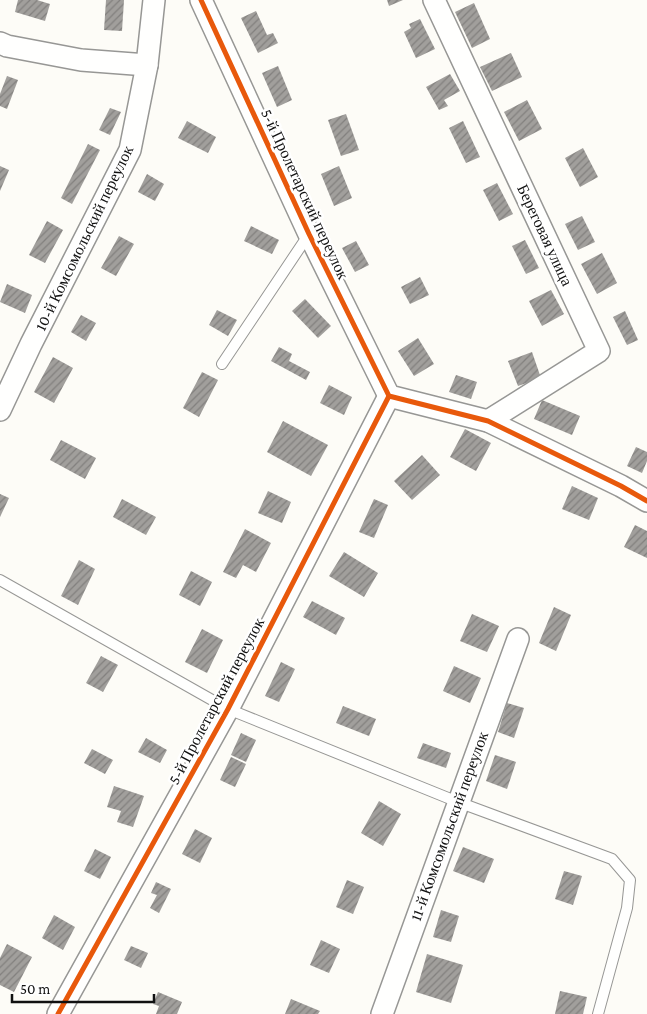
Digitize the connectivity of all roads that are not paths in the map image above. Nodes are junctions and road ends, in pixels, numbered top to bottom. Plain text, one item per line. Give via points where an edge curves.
1 (154, 0) edge
2 (201, 0) edge
3 (434, 0) edge
4 (2, 50) edge
5 (147, 66) junction
6 (309, 234) junction
7 (222, 364) dead end
8 (389, 396) junction
9 (0, 410) edge
10 (488, 420) junction
11 (647, 501) edge
12 (0, 580) edge
13 (518, 639) dead end
14 (228, 709) junction
15 (458, 802) junction
16 (58, 1014) edge
17 (382, 1014) edge
18 (598, 1014) edge

1 - 5 street, 10-й Комсомольский переулок
2 - 6 street, 5-й Пролетарский переулок
3 - 10 street, Береговая улица via 599,351
4 - 5 street
5 - 9 street, 10-й Комсомольский переулок via 130,150
6 - 7 lane
6 - 8 street, 5-й Пролетарский переулок
8 - 10 street
8 - 14 street, 5-й Пролетарский переулок
10 - 11 street
12 - 14 lane
13 - 15 street, 11-й Комсомольский переулок
14 - 15 lane
14 - 16 street, 5-й Пролетарский переулок
15 - 17 street, 11-й Комсомольский переулок
15 - 18 lane via 612,859 630,880 627,908

